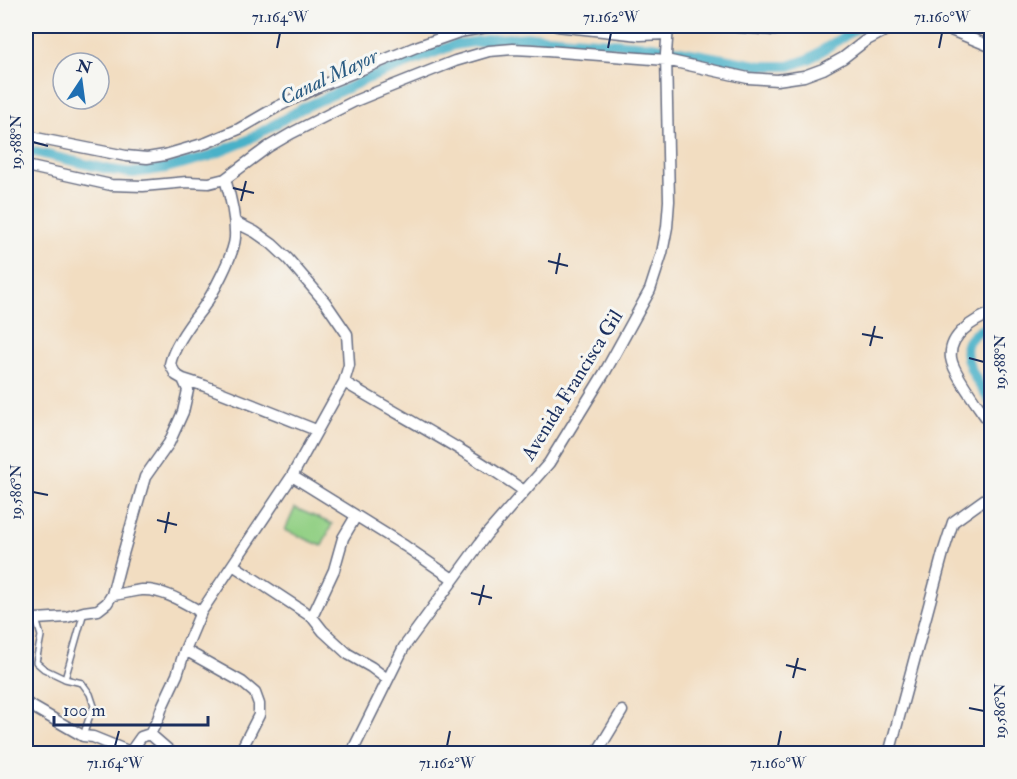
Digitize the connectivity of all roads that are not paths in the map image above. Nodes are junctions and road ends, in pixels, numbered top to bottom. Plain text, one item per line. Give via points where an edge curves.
1 (492, 26) edge
2 (557, 26) edge
3 (729, 26) edge
4 (796, 26) edge
5 (901, 26) edge
6 (941, 26) edge
7 (667, 34) edge
8 (992, 47) edge
9 (666, 57) junction
10 (26, 136) edge
11 (26, 166) edge
12 (225, 179) junction
13 (235, 222) junction
14 (992, 313) edge
15 (183, 379) junction
16 (344, 382) junction
17 (992, 426) edge
18 (316, 430) junction
19 (292, 476) junction
20 (524, 491) junction
21 (992, 494) edge
22 (356, 516) junction
23 (233, 564) junction
24 (453, 579) junction
25 (112, 595) junction
26 (84, 612) junction
27 (201, 612) junction
28 (312, 617) junction
29 (31, 619) edge
30 (185, 650) junction
31 (64, 679) junction
32 (387, 679) junction
33 (26, 703) edge
34 (622, 711) dead end
35 (150, 734) junction
36 (83, 736) junction
37 (130, 753) edge
38 (173, 753) edge
39 (239, 753) edge
40 (351, 753) edge
41 (596, 753) edge
42 (889, 753) edge

1 - 10 street via 459,32 417,47 318,87 239,129 165,155 126,156
2 - 7 street
3 - 4 street via 774,30
5 - 9 street via 865,41 823,69 777,80 748,78
6 - 8 street
7 - 9 street, Avenida Francisca Gil
9 - 12 street via 489,51 354,101 276,142
9 - 20 street, Avenida Francisca Gil via 669,201 662,253 650,290 573,426 549,463
11 - 12 street via 111,185 210,183
12 - 13 street
13 - 15 street via 235,241 218,284 172,356 170,364
13 - 16 street via 272,244 288,260 347,334 349,365
14 - 17 street via 962,331 951,358
15 - 18 street
15 - 25 street via 188,390 183,412 169,443 145,477
16 - 18 street
16 - 20 street
18 - 19 street
19 - 22 street
19 - 23 street
20 - 24 street, Avenida Francisca Gil
21 - 42 street via 953,522
22 - 24 street
22 - 28 street via 343,538 334,570
23 - 27 street
23 - 28 street
24 - 32 street, Avenida Francisca Gil
25 - 26 street via 98,610
25 - 27 street via 147,590 178,599
26 - 29 street
26 - 31 lane
27 - 30 street
28 - 32 street via 348,654
29 - 31 lane via 41,636 36,662
30 - 35 street
30 - 39 street via 255,693 259,715
31 - 36 lane via 82,683 90,694 94,706
32 - 40 street, Avenida Francisca Gil
33 - 36 street
34 - 41 street
35 - 37 street via 141,737
35 - 38 street
36 - 37 street

